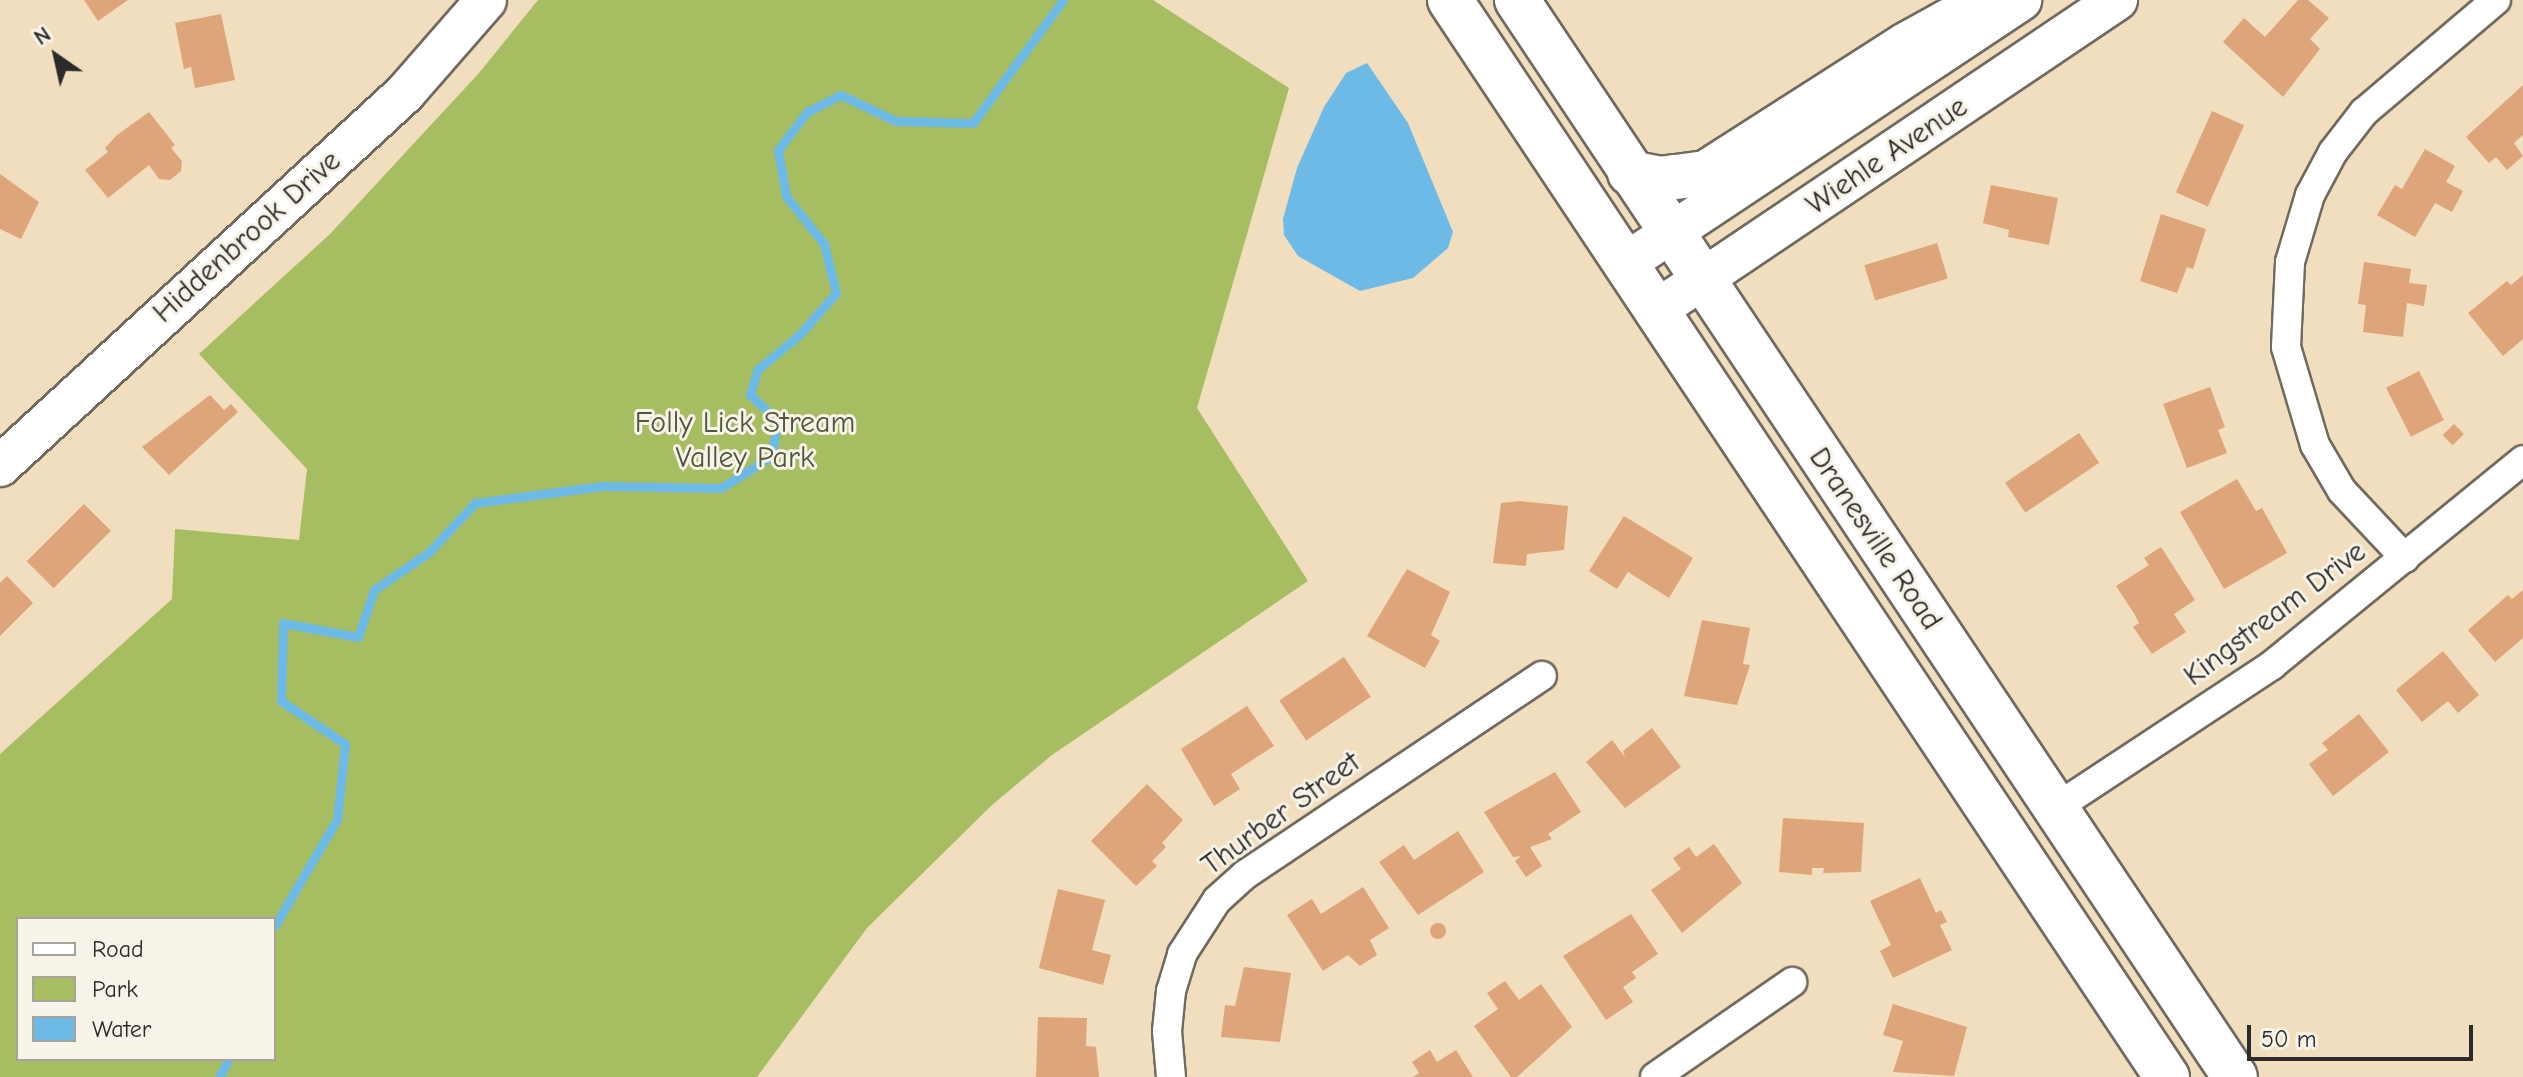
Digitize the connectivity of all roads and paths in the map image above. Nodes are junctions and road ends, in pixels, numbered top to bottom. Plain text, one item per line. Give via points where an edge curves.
1 (486, 0) edge
2 (1450, 0) edge
3 (1517, 0) edge
4 (1988, 0) edge
5 (2021, 0) edge
6 (2117, 0) edge
7 (2496, 0) edge
8 (1630, 173) junction
9 (1670, 234) junction
10 (1624, 264) junction
11 (1702, 280) junction
12 (1655, 311) junction
13 (2523, 460) edge
14 (0, 466) edge
15 (2405, 558) junction
16 (1542, 676) dead end
17 (2057, 807) junction
18 (1792, 982) dead end
19 (1171, 1077) edge
20 (1655, 1077) edge
21 (2167, 1077) edge
22 (2235, 1077) edge

1 - 14 main road, Hiddenbrook Drive via 405,93
2 - 10 main road, Dranesville Road
3 - 8 main road, Dranesville Road
4 - 8 main road via 1906,45 1706,173 1660,179
5 - 9 main road, Wiehle Avenue
6 - 11 main road, Wiehle Avenue
7 - 15 street via 2364,112 2333,152 2310,195 2290,262 2286,347 2315,445 2342,491
8 - 9 main road, Dranesville Road
9 - 10 main road, Wiehle Avenue
9 - 11 main road, Dranesville Road
10 - 12 main road, Dranesville Road
11 - 12 main road, Wiehle Avenue
11 - 17 main road, Dranesville Road
12 - 21 main road, Dranesville Road
13 - 15 street, Kingstream Drive
15 - 17 street, Kingstream Drive via 2272,665
16 - 19 street, Thurber Street via 1246,874 1217,900 1182,954 1171,991
17 - 22 main road, Dranesville Road
18 - 20 street

